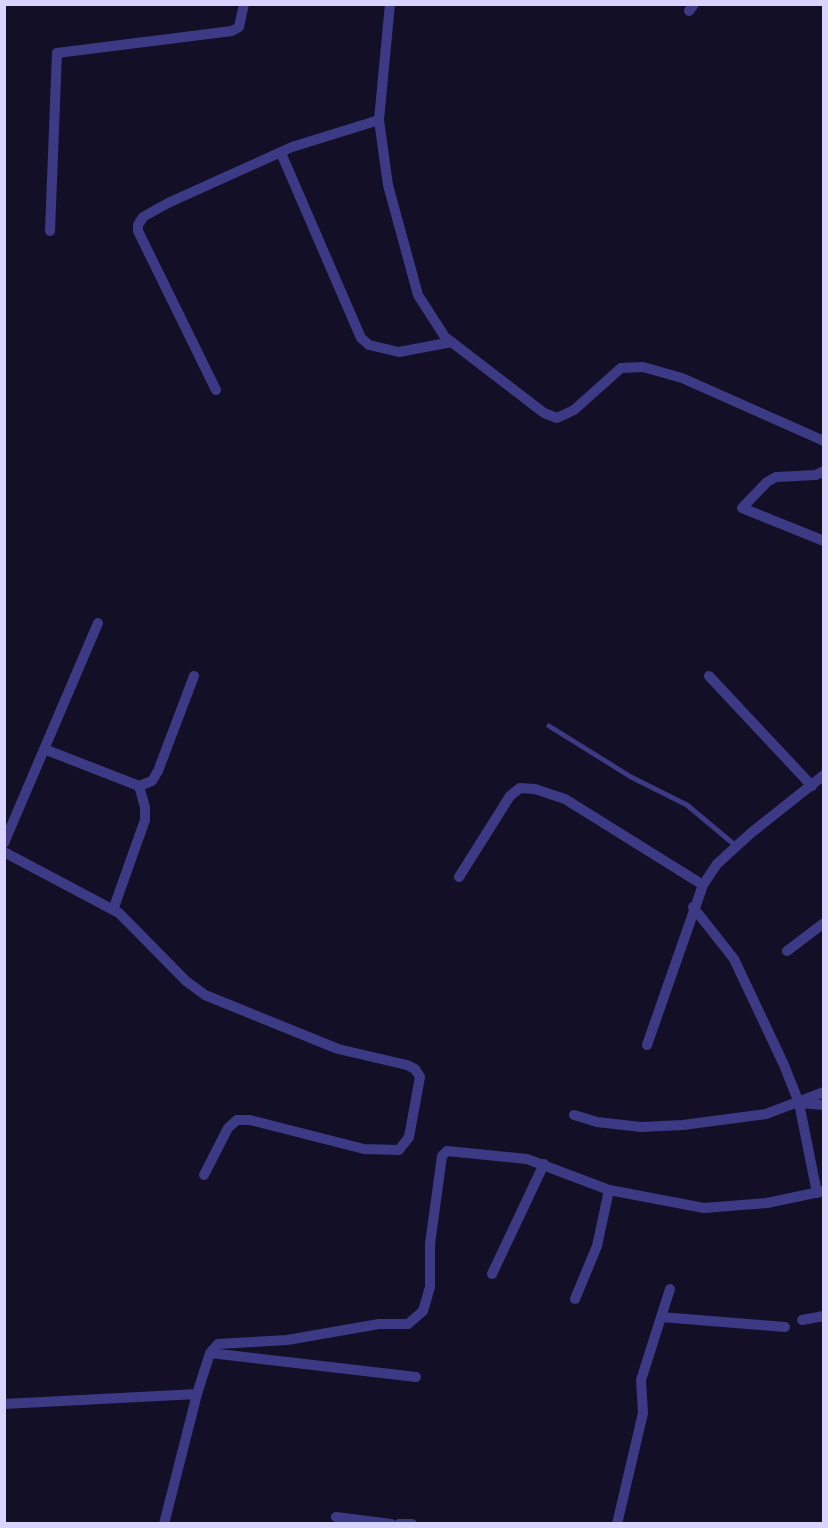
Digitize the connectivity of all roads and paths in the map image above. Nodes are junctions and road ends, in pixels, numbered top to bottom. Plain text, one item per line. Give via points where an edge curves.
1 (244, 4) edge
2 (390, 4) edge
3 (379, 120) junction
4 (281, 153) junction
5 (50, 231) dead end
6 (452, 342) junction
7 (216, 390) dead end
8 (824, 441) edge
9 (824, 471) edge
10 (824, 541) edge
11 (98, 623) dead end
12 (194, 676) dead end
13 (709, 676) dead end
14 (549, 726) dead end
15 (44, 749) junction
16 (824, 775) edge
17 (139, 786) junction
18 (812, 786) junction
19 (4, 843) edge
20 (736, 846) junction
21 (4, 852) edge
22 (459, 877) dead end
23 (702, 885) junction
24 (693, 907) junction
25 (113, 910) junction
26 (824, 923) edge
27 (787, 951) dead end
28 (647, 1045) dead end
29 (824, 1092) edge
30 (799, 1103) junction
31 (824, 1105) edge
32 (574, 1115) dead end
33 (544, 1164) junction
34 (204, 1175) dead end
35 (609, 1190) junction
36 (820, 1192) edge
37 (492, 1274) dead end
38 (670, 1288) dead end
39 (575, 1299) dead end
40 (824, 1316) edge
41 (661, 1317) junction
42 (802, 1320) dead end
43 (785, 1327) dead end
44 (210, 1353) junction
45 (416, 1377) dead end
46 (197, 1394) junction
47 (4, 1404) edge
48 (336, 1517) dead end
49 (164, 1524) edge
50 (391, 1524) edge
51 (399, 1524) edge
52 (412, 1524) edge
53 (617, 1524) edge

1 - 5 street via 239,27 232,31 57,53
2 - 3 street
3 - 4 street
3 - 6 street via 388,185 410,273 418,295
4 - 6 street via 361,338 369,345 399,352
4 - 7 street via 168,202 143,217 138,225
6 - 8 street via 544,413 557,418 574,410 621,368 643,367 691,381
9 - 10 street via 776,477 742,508
11 - 15 street
12 - 17 street via 158,771 152,781
13 - 18 street
14 - 20 lane via 631,777 687,805
15 - 17 street
15 - 19 street
16 - 18 street
17 - 25 street via 145,820
18 - 20 street
20 - 23 street
21 - 25 street
22 - 23 street via 510,796 520,788 565,799
23 - 24 street
24 - 28 street
24 - 30 street via 734,959
25 - 34 street via 205,995 338,1049 406,1065 420,1077 409,1137 399,1150 364,1149 237,1120 228,1128
26 - 27 street
29 - 30 street
30 - 31 street
30 - 32 street via 766,1114 683,1125 641,1127
30 - 36 street
33 - 35 street
33 - 37 street
33 - 44 street via 447,1151 442,1156 430,1244 428,1299 423,1311 408,1324 379,1324 287,1340 218,1344
35 - 36 street via 704,1208 767,1203
35 - 39 street via 597,1246
38 - 41 street
40 - 42 street
41 - 43 street
41 - 53 street via 641,1380 643,1413
44 - 45 street
44 - 46 street
46 - 47 street
46 - 49 street
48 - 50 street
51 - 52 street

